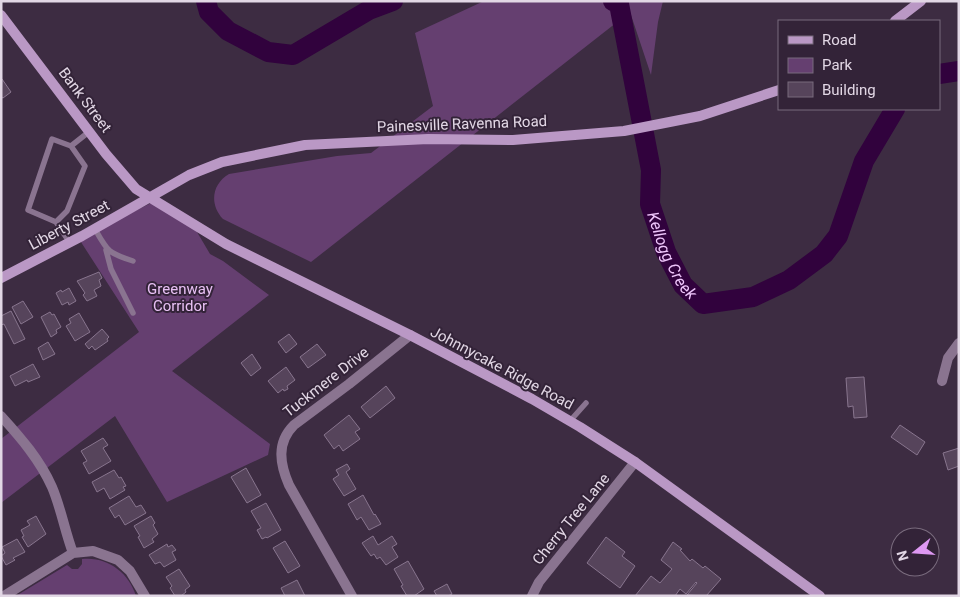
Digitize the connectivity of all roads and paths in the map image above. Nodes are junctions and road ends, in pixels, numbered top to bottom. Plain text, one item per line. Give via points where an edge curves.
1 (921, 1) edge
2 (1, 15) edge
3 (896, 20) edge
4 (778, 90) edge
5 (90, 130) junction
6 (71, 146) junction
7 (151, 198) junction
8 (56, 222) junction
9 (95, 229) junction
10 (70, 243) junction
11 (106, 250) junction
12 (133, 261) dead end
13 (1, 278) edge
14 (133, 313) dead end
15 (410, 335) junction
16 (959, 343) edge
17 (942, 381) dead end
18 (586, 403) dead end
19 (1, 416) edge
20 (570, 421) junction
21 (635, 462) junction
22 (73, 553) junction
23 (4, 596) edge
24 (145, 596) edge
25 (352, 596) edge
26 (532, 596) edge
27 (820, 596) edge

1 - 3 main road
2 - 5 main road, Bank Street
4 - 7 main road, Painesville Ravenna Road via 700,116 624,131 513,140 428,139 305,145 222,162 189,175
5 - 6 lane
5 - 7 main road, Bank Street via 136,189
6 - 8 lane via 84,166 67,212
6 - 8 lane via 52,139 28,210
7 - 9 main road, Liberty Street
7 - 15 main road, Johnnycake Ridge Road via 234,248
8 - 10 lane
9 - 10 main road, Liberty Street
9 - 11 lane
10 - 13 main road, Liberty Street
11 - 12 lane
11 - 14 lane via 111,269
15 - 20 main road, Johnnycake Ridge Road
15 - 25 street, Tuckmere Drive via 294,425 282,442 280,456 289,485
16 - 17 street via 948,358
18 - 20 lane
19 - 22 street via 35,456 53,489
20 - 21 main road, Johnnycake Ridge Road
21 - 26 street, Cherry Tree Lane via 539,582
21 - 27 main road, Johnnycake Ridge Road
22 - 23 street
22 - 24 street via 93,551 118,560

